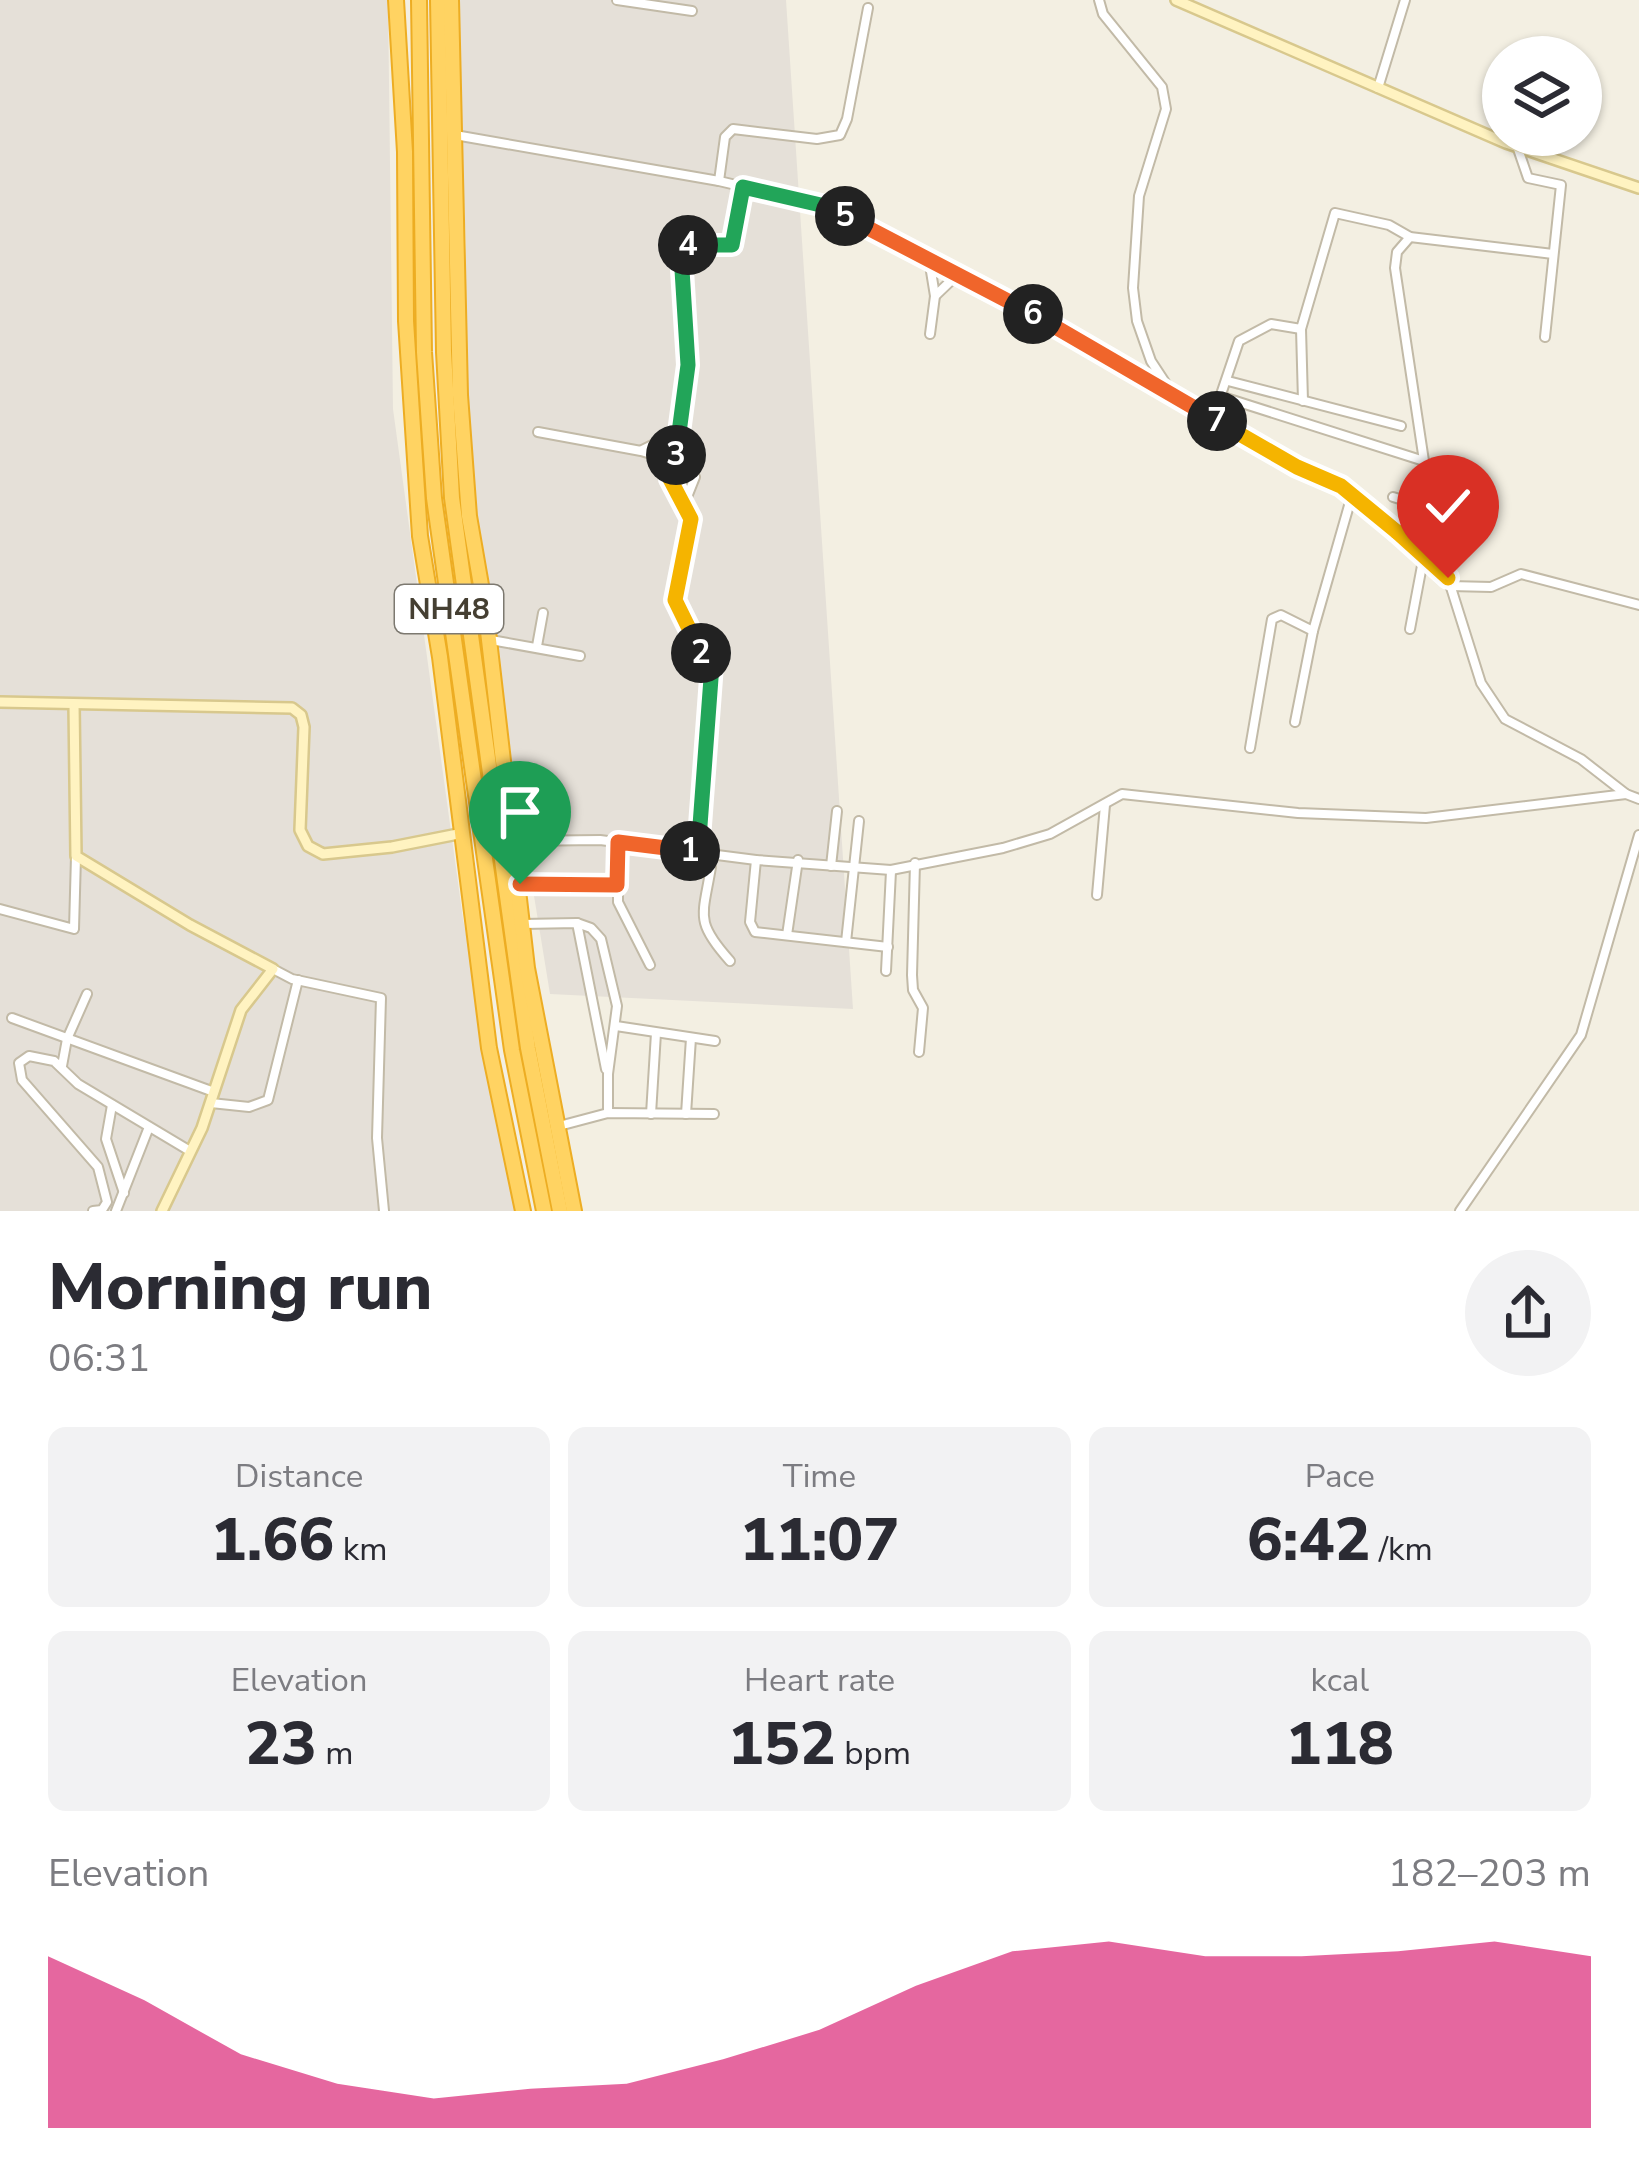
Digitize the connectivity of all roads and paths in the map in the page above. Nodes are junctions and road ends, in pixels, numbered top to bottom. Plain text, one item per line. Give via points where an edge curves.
1 (397, 0) edge
2 (419, 0) edge
3 (438, 0) edge
4 (451, 0) edge
5 (616, 0) edge
6 (1099, 0) edge
7 (1176, 0) edge
8 (1405, 0) edge
9 (868, 8) dead end
10 (692, 11) dead end
11 (1378, 88) junction
12 (1482, 132) edge
13 (454, 135) junction
14 (1518, 156) edge
15 (1545, 156) edge
16 (718, 181) junction
17 (743, 187) junction
18 (1639, 188) edge
19 (414, 199) junction
20 (1410, 237) junction
21 (1553, 254) junction
22 (928, 257) junction
23 (959, 273) junction
24 (935, 296) junction
25 (1301, 329) junction
26 (930, 334) dead end
27 (1545, 337) dead end
28 (1228, 381) junction
29 (1172, 395) junction
30 (1223, 397) junction
31 (1303, 401) junction
32 (1213, 418) junction
33 (1401, 426) dead end
34 (682, 430) junction
35 (538, 432) dead end
36 (641, 451) junction
37 (674, 461) junction
38 (1424, 461) junction
39 (694, 477) dead end
40 (1352, 495) junction
41 (1394, 497) dead end
42 (687, 507) junction
43 (1445, 513) junction
44 (1424, 555) junction
45 (1450, 586) junction
46 (1639, 605) edge
47 (543, 613) dead end
48 (1410, 629) dead end
49 (1312, 631) junction
50 (489, 640) junction
51 (537, 646) junction
52 (580, 656) dead end
53 (0, 702) edge
54 (74, 704) junction
55 (1295, 722) dead end
56 (1250, 748) dead end
57 (1626, 794) junction
58 (1639, 799) edge
59 (1105, 803) junction
60 (837, 811) dead end
61 (860, 821) dead end
62 (510, 831) junction
63 (466, 832) junction
64 (1639, 836) edge
65 (618, 842) junction
66 (701, 853) junction
67 (76, 856) junction
68 (756, 860) junction
69 (798, 860) junction
70 (915, 862) junction
71 (832, 866) junction
72 (852, 868) junction
73 (892, 870) junction
74 (520, 884) junction
75 (617, 885) junction
76 (1097, 895) dead end
77 (0, 910) edge
78 (577, 923) junction
79 (523, 924) junction
80 (788, 935) junction
81 (846, 942) junction
82 (888, 947) junction
83 (730, 961) dead end
84 (650, 965) dead end
85 (273, 969) junction
86 (886, 971) dead end
87 (298, 980) junction
88 (87, 994) dead end
89 (12, 1018) dead end
90 (616, 1026) junction
91 (656, 1033) junction
92 (691, 1038) junction
93 (67, 1039) junction
94 (715, 1041) dead end
95 (919, 1052) dead end
96 (62, 1066) junction
97 (608, 1074) junction
98 (212, 1098) junction
99 (112, 1105) junction
100 (608, 1114) junction
101 (651, 1114) junction
102 (686, 1114) junction
103 (714, 1114) dead end
104 (557, 1126) junction
105 (149, 1127) junction
106 (190, 1151) junction
107 (124, 1193) junction
108 (93, 1211) edge
109 (116, 1211) edge
110 (162, 1211) edge
111 (385, 1211) edge
112 (523, 1211) edge
113 (544, 1211) edge
114 (560, 1211) edge
115 (574, 1211) edge
116 (1460, 1211) edge

1 - 19 highway
2 - 19 highway, NH48
3 - 114 highway, NH48 via 452,498 528,1048
4 - 13 highway
5 - 10 street
6 - 29 street via 1162,87 1166,109 1139,196 1133,288 1151,361
7 - 11 street
8 - 11 street
9 - 16 street via 840,135 733,129
11 - 12 street
13 - 16 street
13 - 50 highway via 460,395
14 - 21 street via 1528,178 1561,185
15 - 18 street
16 - 17 street
17 - 22 street via 825,206
17 - 34 street via 732,245 689,242 682,256
19 - 63 highway via 406,321 418,515
19 - 113 highway, NH48 via 434,498 512,1050
20 - 21 street
20 - 25 street via 1335,213
20 - 38 street via 1396,253 1396,268
21 - 27 street
22 - 23 street
22 - 24 street
23 - 24 street
23 - 29 street
24 - 26 street
25 - 28 street via 1271,324 1239,341
25 - 31 street
28 - 30 street
28 - 31 street
29 - 32 street
30 - 32 street
30 - 38 street
31 - 33 street
32 - 40 street
34 - 36 street
34 - 37 street
35 - 36 street
36 - 37 street
37 - 42 street via 670,479
38 - 43 street via 1441,487
39 - 42 street
40 - 44 street
40 - 49 street
41 - 43 street
42 - 66 street via 675,600 712,665
43 - 45 street
44 - 45 street
44 - 48 street
45 - 46 street via 1491,587 1521,574
45 - 57 street via 1481,683 1505,719 1581,759
47 - 51 street
49 - 55 street
49 - 56 street via 1281,615 1272,619
50 - 51 street
50 - 62 highway
51 - 52 street
53 - 54 street
54 - 63 street via 292,708 304,728 300,830 323,854
54 - 67 street
57 - 58 street
57 - 59 street via 1426,818 1122,794
59 - 70 street via 1050,835
59 - 76 street
60 - 71 street
61 - 72 street
62 - 65 street
62 - 74 highway
63 - 112 highway via 489,1048
64 - 116 street via 1581,1035
65 - 66 street
65 - 75 street
66 - 68 street
66 - 83 street via 711,867 699,912 706,935
67 - 77 street via 74,929
67 - 85 street
68 - 69 street
68 - 80 street via 749,922 755,932
69 - 71 street
69 - 80 street
70 - 73 street
70 - 95 street
71 - 72 street
72 - 73 street
72 - 81 street
73 - 82 street
74 - 75 street
74 - 79 highway
75 - 84 street
78 - 79 street
78 - 90 street via 601,939
78 - 97 street
79 - 104 highway
80 - 81 street
81 - 82 street
82 - 86 street
85 - 87 street
85 - 98 street via 247,997
87 - 98 street via 268,1100 256,1107
87 - 111 street via 381,998 377,1138
88 - 93 street
89 - 93 street
90 - 91 street
90 - 97 street
91 - 92 street
91 - 101 street
92 - 94 street
92 - 102 street
93 - 96 street
93 - 98 street
96 - 99 street
96 - 108 street via 29,1056 19,1069 98,1167 107,1202
97 - 100 street
98 - 106 street
99 - 105 street
99 - 107 street via 106,1139
100 - 101 street
100 - 104 street
101 - 102 street
102 - 103 street
104 - 115 highway
105 - 106 street
105 - 107 street
106 - 110 street
107 - 109 street

